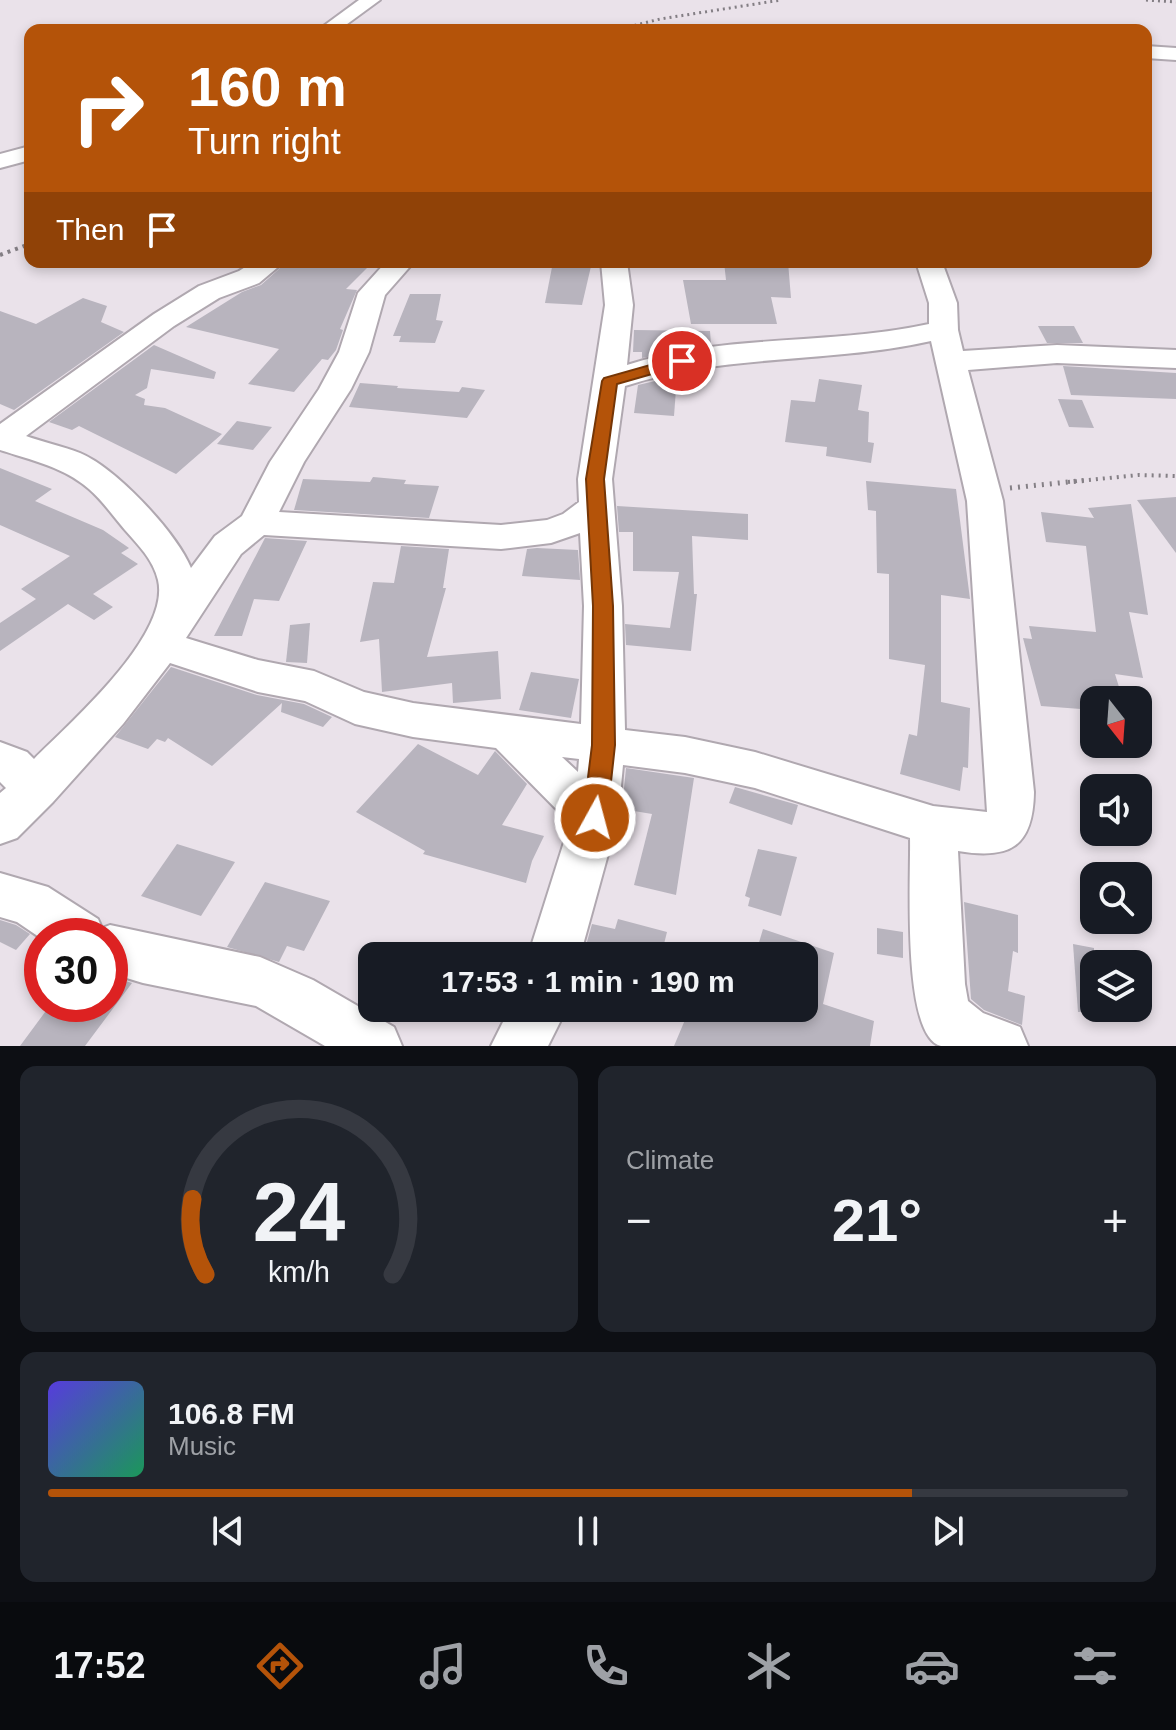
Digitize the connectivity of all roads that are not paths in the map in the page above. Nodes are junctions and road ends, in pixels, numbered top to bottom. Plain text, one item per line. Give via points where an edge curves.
1 (371, 0) edge
2 (336, 24) edge
3 (1152, 52) edge
4 (1176, 54) edge
5 (24, 155) edge
6 (0, 161) edge
7 (262, 268) edge
8 (395, 268) edge
9 (615, 268) edge
10 (931, 268) edge
11 (948, 345) junction
12 (1176, 359) edge
13 (610, 381) junction
14 (0, 439) edge
15 (596, 506) junction
16 (256, 523) junction
17 (168, 632) junction
18 (511, 735) junction
19 (603, 745) junction
20 (0, 760) edge
21 (37, 789) junction
22 (595, 818) junction
23 (0, 824) edge
24 (933, 826) junction
25 (0, 895) edge
26 (53, 918) edge
27 (558, 942) edge
28 (128, 956) edge
29 (532, 1022) edge
30 (375, 1046) edge
31 (518, 1046) edge
32 (1001, 1046) edge

1 - 2 street
3 - 4 street
5 - 6 street
7 - 14 street via 164,320
8 - 16 street via 372,293 354,352
9 - 13 street via 619,305
10 - 11 street via 943,303
11 - 12 street via 977,361 1057,354
11 - 13 street via 884,343 706,356
11 - 24 street via 982,491 1011,792 1010,821 999,832
13 - 15 street
14 - 17 street via 69,461 101,481 166,553 178,582
15 - 16 street via 576,522 551,531 501,537
15 - 19 street via 603,606
16 - 17 street via 228,545
17 - 18 street via 258,676 314,687 355,707
17 - 21 street via 108,712
18 - 19 street
18 - 22 street
19 - 22 street
19 - 24 street via 755,770
20 - 21 street
21 - 23 street
22 - 27 street
24 - 32 street via 944,1016 967,1034
25 - 26 street via 30,903
28 - 30 street via 271,986
29 - 31 street

